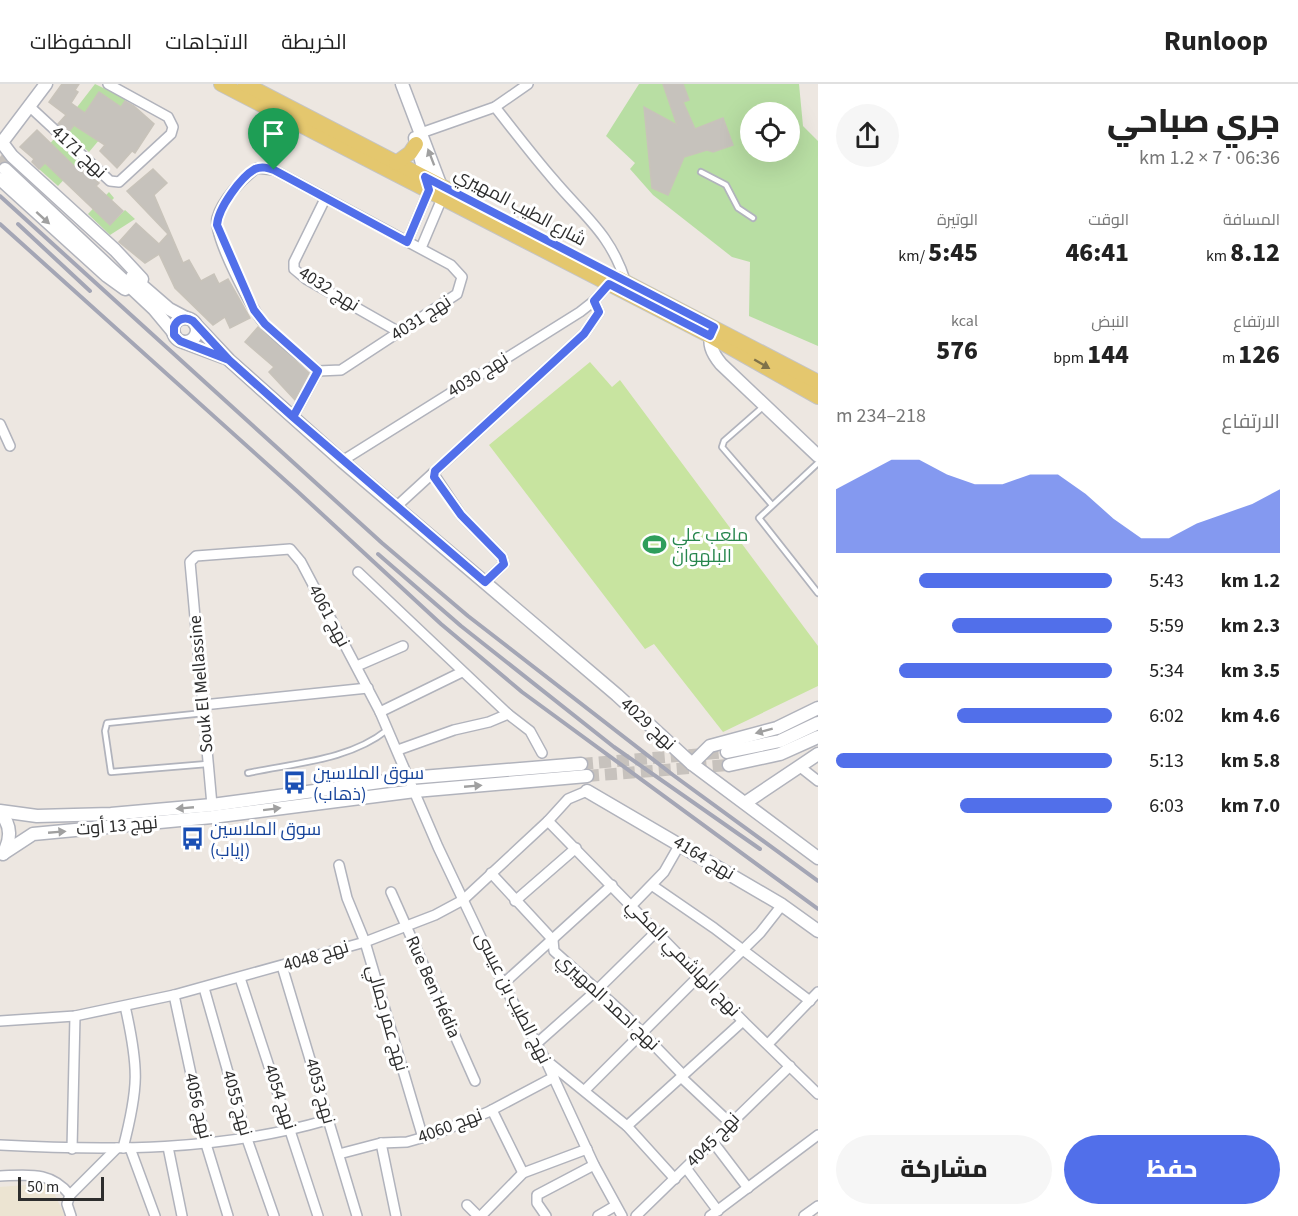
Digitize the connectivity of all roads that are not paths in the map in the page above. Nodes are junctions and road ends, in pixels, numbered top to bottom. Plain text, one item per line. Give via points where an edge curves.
1 (46, 84) edge
2 (108, 84) edge
3 (221, 84) edge
4 (245, 84) edge
5 (402, 84) edge
6 (528, 84) edge
7 (29, 106) junction
8 (495, 107) junction
9 (3, 138) edge
10 (419, 139) junction
11 (396, 163) junction
12 (5, 171) edge
13 (701, 172) dead end
14 (434, 187) junction
15 (325, 199) junction
16 (753, 218) dead end
17 (407, 242) junction
18 (421, 248) junction
19 (626, 283) junction
20 (609, 284) junction
21 (594, 301) junction
22 (169, 309) junction
23 (191, 321) junction
24 (399, 332) junction
25 (712, 332) junction
26 (178, 337) junction
27 (229, 360) junction
28 (318, 371) junction
29 (818, 382) edge
30 (818, 397) edge
31 (766, 405) junction
32 (293, 417) junction
33 (0, 424) edge
34 (10, 446) dead end
35 (818, 456) edge
36 (342, 461) junction
37 (818, 463) edge
38 (433, 473) junction
39 (772, 505) junction
40 (397, 506) junction
41 (190, 562) joint
42 (357, 572) dead end
43 (485, 582) junction
44 (818, 593) edge
45 (403, 646) dead end
46 (357, 666) junction
47 (462, 672) junction
48 (368, 688) junction
49 (818, 708) edge
50 (204, 709) junction
51 (380, 712) junction
52 (508, 714) junction
53 (818, 723) edge
54 (388, 730) junction
55 (818, 737) edge
56 (398, 750) junction
57 (542, 753) dead end
58 (818, 754) edge
59 (208, 764) junction
60 (581, 764) tunnel mouth
61 (692, 764) junction
62 (799, 766) junction
63 (249, 773) dead end
64 (587, 776) tunnel mouth
65 (409, 778) junction
66 (818, 781) edge
67 (415, 791) junction
68 (587, 791) joint
69 (745, 803) junction
70 (212, 805) junction
71 (0, 812) edge
72 (548, 821) junction
73 (681, 844) junction
74 (576, 848) junction
75 (2, 855) edge
76 (818, 858) edge
77 (339, 865) dead end
78 (491, 873) junction
79 (612, 885) junction
80 (653, 886) junction
81 (391, 892) dead end
82 (463, 900) junction
83 (514, 901) junction
84 (633, 905) junction
85 (782, 905) junction
86 (406, 926) junction
87 (818, 931) edge
88 (657, 932) junction
89 (553, 940) junction
90 (365, 942) junction
91 (744, 950) junction
92 (282, 966) junction
93 (699, 976) junction
94 (240, 978) junction
95 (503, 984) junction
96 (707, 985) junction
97 (204, 987) junction
98 (598, 989) junction
99 (818, 992) edge
100 (174, 995) junction
101 (810, 1001) junction
102 (125, 1006) junction
103 (75, 1016) junction
104 (0, 1021) edge
105 (743, 1021) junction
106 (643, 1033) junction
107 (768, 1044) junction
108 (536, 1045) junction
109 (545, 1059) junction
110 (790, 1065) junction
111 (682, 1076) junction
112 (554, 1077) junction
113 (475, 1081) dead end
114 (585, 1090) junction
115 (818, 1094) edge
116 (492, 1110) junction
117 (327, 1119) junction
118 (729, 1122) junction
119 (627, 1126) junction
120 (290, 1129) junction
121 (818, 1135) edge
122 (423, 1138) junction
123 (247, 1139) junction
124 (713, 1142) junction
125 (381, 1143) junction
126 (206, 1144) junction
127 (0, 1145) edge
128 (168, 1147) junction
129 (124, 1148) junction
130 (72, 1149) junction
131 (587, 1149) junction
132 (339, 1154) junction
133 (594, 1165) junction
134 (686, 1168) junction
135 (523, 1173) junction
136 (0, 1176) edge
137 (675, 1179) junction
138 (748, 1188) junction
139 (70, 1195) junction
140 (467, 1205) dead end
141 (615, 1206) junction
142 (714, 1213) edge
143 (70, 1216) edge
144 (155, 1216) edge
145 (182, 1216) edge
146 (228, 1216) edge
147 (274, 1216) edge
148 (318, 1216) edge
149 (357, 1216) edge
150 (396, 1216) edge
151 (479, 1216) edge
152 (546, 1216) edge
153 (598, 1216) edge
154 (622, 1216) edge
155 (636, 1216) edge

1 - 7 street
2 - 7 street, نهج 4171 via 168,117 173,126 171,134 119,182 110,180
3 - 14 main road, شارع الطيب المهيري
4 - 11 main road, شارع الطيب المهيري
5 - 10 street
6 - 8 street
7 - 9 street
8 - 10 street
8 - 19 street via 609,241
9 - 22 street via 12,156 115,250
10 - 11 main road via 410,153
10 - 14 street
14 -> 10 street
11 - 14 main road, شارع الطيب المهيري
12 - 22 street
12 -> 26 street via 154,309
13 - 16 lane via 726,185 738,208
14 - 17 street
14 - 18 street
14 - 19 main road, شارع الطيب المهيري
14 - 20 main road, شارع الطيب المهيري
15 - 17 street, نهج 4031
15 - 24 street, نهج 4032 via 294,269
15 - 28 street, نهج 4031 via 274,170 257,168 232,193 217,225 254,310
17 - 18 street, نهج 4031
18 - 24 street, نهج 4031 via 458,271 462,277 460,288 444,304
19 - 25 main road, شارع الطيب المهيري
20 - 21 street, نهج 4030
20 - 25 main road, شارع الطيب المهيري
21 - 36 street, نهج 4030
21 - 38 street via 599,312 584,334
22 - 23 street, نهج 4029
23 - 26 street via 175,323
23 - 26 street via 197,331 194,338
23 - 27 street, نهج 4029
24 - 28 street, نهج 4031 via 341,370
25 - 29 main road
25 -> 30 main road
25 - 31 street via 711,348 721,364
26 - 27 street
27 - 32 street, نهج 4029
28 - 32 street
31 - 35 street
31 - 39 lane via 722,445
32 - 36 street, نهج 4029
33 - 34 street
36 - 40 street, نهج 4029
37 - 39 lane
38 - 40 street
38 - 43 street via 461,515 502,557 504,564
39 - 44 lane via 760,520
40 - 43 street, نهج 4029
41 - 46 street, نهج 4061 via 196,556 290,549 301,562
41 - 50 street, Souk El Mellassine
42 - 47 street
43 - 61 street, نهج 4029
45 - 46 street
46 - 48 street, نهج 4061
47 - 51 street
47 - 52 street
48 - 50 street
48 - 51 street, نهج 4061
49 -> 61 street via 777,728 710,746
50 - 59 street, Souk El Mellassine
50 - 59 lane via 107,723 105,731 111,771
51 - 54 street, نهج 4061
52 - 56 street
52 - 57 street via 530,731
53 - 55 street via 780,741 728,758 780,754
54 - 56 street, نهج 4061
54 - 63 lane via 370,744 344,753
56 - 65 street, نهج 4061
58 - 62 street
59 - 70 street, Souk El Mellassine
60 - 65 street, نهج 13 أوت
61 - 69 street, نهج 4029
62 - 66 street
62 - 69 street
67 -> 64 street, نهج 13 أوت
65 - 67 street, نهج الطيب بن عيسى
65 - 70 street, نهج 13 أوت
75 -> 67 street, نهج 13 أوت via 33,834 212,817
67 - 82 street, نهج الطيب بن عيسى
68 - 72 street, نهج 4048 via 568,799
68 - 73 street, نهج 4164
69 - 76 street, نهج 4029
70 -> 71 street, نهج 13 أوت via 65,816
71 - 75 street via 10,835
72 - 74 street, نهج الهاشمي المكي
72 - 78 street, نهج 4048
73 - 80 street
73 - 85 street, نهج 4164
74 - 79 street, نهج الهاشمي المكي
74 - 83 street
77 - 90 street, نهج عمر جمالي
78 - 82 street, نهج 4048
78 - 83 street, نهج احمد المهيري
79 - 84 street, نهج الهاشمي المكي
79 - 89 street
80 - 84 street
80 - 91 street
81 - 86 street, Rue Ben Hédia
82 - 86 street, نهج 4048
82 - 95 street, نهج الطيب بن عيسى
83 - 89 street, نهج احمد المهيري
84 - 88 street, نهج الهاشمي المكي
85 - 87 street, نهج 4164
85 - 91 street
86 - 90 street, نهج 4048
86 - 113 street, Rue Ben Hédia
88 - 93 street, نهج الهاشمي المكي
88 - 98 street
89 - 95 street
89 - 98 street, نهج احمد المهيري via 554,951
90 - 92 street, نهج 4048
90 - 122 street, نهج عمر جمالي
91 - 96 street
91 - 101 street
92 - 94 street, نهج 4048
92 - 117 street, نهج 4053
93 - 96 street, نهج الهاشمي المكي
93 - 106 street
94 - 97 street, نهج 4048
94 - 120 street, نهج 4054
95 - 108 street, نهج الطيب بن عيسى
96 - 105 street, نهج الهاشمي المكي
97 - 100 street, نهج 4048
97 - 123 street, نهج 4055
98 - 106 street, نهج احمد المهيري
98 - 108 street
99 - 101 street
100 - 102 street, نهج 4048
100 - 126 street, نهج 4056
101 - 107 street
102 - 103 street, نهج 4048
102 - 129 street via 137,1073
103 - 104 street, نهج 4048
103 - 130 street
105 - 107 street, نهج الهاشمي المكي
105 - 111 street
106 - 111 street, نهج احمد المهيري
106 - 114 street
107 - 110 street, نهج الهاشمي المكي
108 - 109 street, نهج الطيب بن عيسى
109 - 112 street, نهج الطيب بن عيسى
109 - 114 street
110 - 115 street, نهج الهاشمي المكي
110 - 118 street, نهج 4045
111 - 118 street, نهج احمد المهيري
111 - 119 street
112 - 116 street, نهج 4060
112 - 131 street, نهج الطيب بن عيسى
114 - 119 street
116 - 122 street, نهج 4060
116 - 135 street
117 - 120 street
117 - 132 street, نهج 4053
118 - 124 street, نهج 4045
119 - 137 street
120 - 123 street
120 - 148 street, نهج 4054
121 - 138 street
122 - 125 street, نهج 4060
123 - 126 street
123 - 147 street, نهج 4055
124 - 134 street, نهج 4045
124 - 138 street
125 - 132 street, نهج 4060
125 - 150 street
126 - 128 street
126 - 146 street, نهج 4056
127 - 130 street
128 - 129 street
128 - 145 street
129 - 130 street
129 - 139 street
129 - 144 street via 150,1196
131 - 133 street, نهج الطيب بن عيسى
131 - 135 street
132 - 149 street, نهج 4053
133 - 141 street, نهج الطيب بن عيسى
133 - 152 street via 537,1195 537,1203
134 - 137 street, نهج 4045
134 - 142 street
135 - 151 street
136 - 139 street via 43,1177 59,1182
137 - 155 street, نهج 4045
138 - 142 street
139 - 143 street
140 - 151 street
141 - 153 street
141 - 154 street, نهج الطيب بن عيسى

